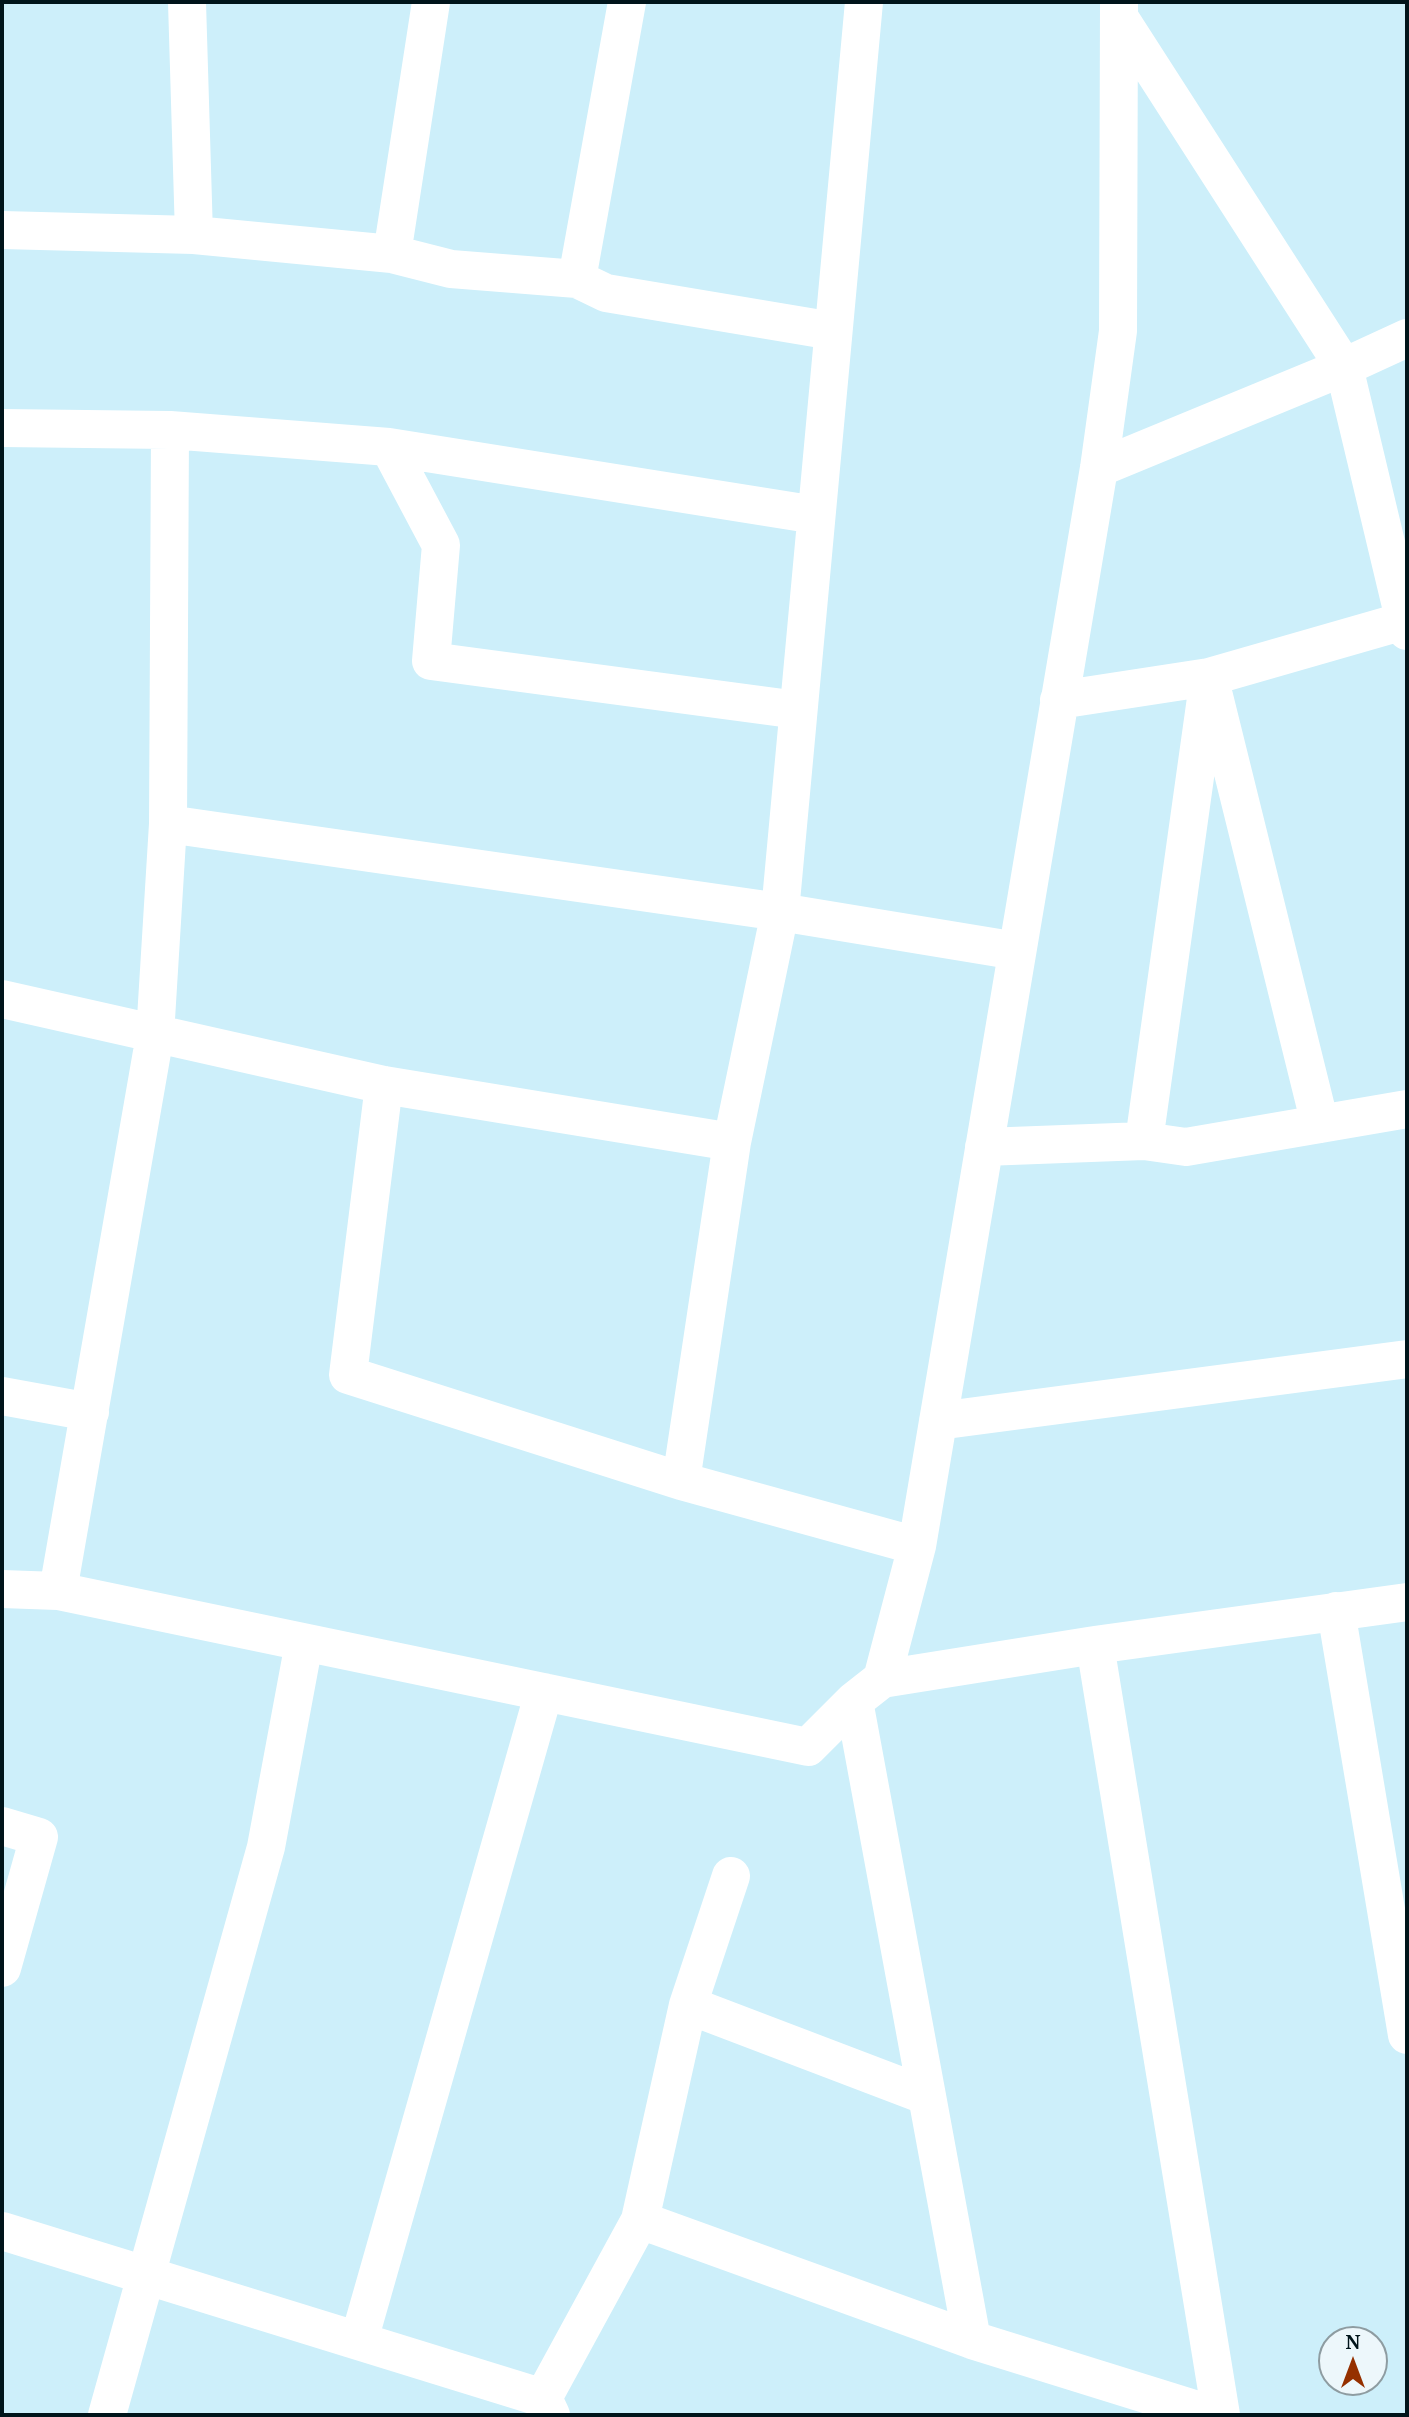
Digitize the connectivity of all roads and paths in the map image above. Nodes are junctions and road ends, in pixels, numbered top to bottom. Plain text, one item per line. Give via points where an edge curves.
1 (187, 2) edge
2 (431, 2) edge
3 (627, 2) edge
4 (864, 2) edge
5 (1119, 9) edge
6 (2, 230) edge
7 (194, 235) junction
8 (393, 254) junction
9 (577, 279) junction
10 (833, 331) junction
11 (1407, 338) edge
12 (1344, 368) junction
13 (2, 428) edge
14 (170, 430) junction
15 (389, 447) junction
16 (1099, 468) junction
17 (816, 515) junction
18 (1405, 626) edge
19 (1209, 677) junction
20 (1059, 699) junction
21 (798, 710) junction
22 (168, 824) junction
23 (780, 912) junction
24 (1017, 951) junction
25 (2, 999) edge
26 (155, 1035) junction
27 (384, 1086) junction
28 (1407, 1109) edge
29 (1320, 1124) junction
30 (1144, 1141) junction
31 (732, 1142) junction
32 (984, 1147) junction
33 (1407, 1359) edge
34 (2, 1396) edge
35 (90, 1412) junction
36 (938, 1421) junction
37 (681, 1481) junction
38 (917, 1546) junction
39 (2, 1589) edge
40 (58, 1591) junction
41 (1407, 1602) edge
42 (1336, 1611) junction
43 (304, 1643) junction
44 (1095, 1645) junction
45 (868, 1690) junction
46 (544, 1692) junction
47 (2, 1826) edge
48 (731, 1877) dead end
49 (2, 1968) edge
50 (688, 2005) junction
51 (1407, 2035) edge
52 (927, 2096) junction
53 (640, 2220) junction
54 (2, 2231) edge
55 (146, 2275) junction
56 (359, 2340) junction
57 (972, 2340) junction
58 (547, 2407) edge
59 (107, 2415) edge
60 (1213, 2415) edge
61 (1222, 2415) edge

1 - 7 street
2 - 8 street
3 - 9 street
4 - 10 street
5 - 12 street
5 - 16 street via 1118,331
6 - 7 street
7 - 8 street
8 - 9 street via 451,269
9 - 10 street via 606,293
10 - 17 street
11 - 12 street
12 - 16 street
12 - 18 street
13 - 14 street
14 - 15 street
14 - 22 street
15 - 17 street
15 - 21 street via 441,545 431,661
16 - 20 street
17 - 21 street
18 - 19 street
19 - 20 street
19 - 29 street
19 - 30 street
20 - 24 street
21 - 23 street
22 - 23 street
22 - 26 street
23 - 24 street
23 - 31 street
24 - 32 street
25 - 26 street
26 - 27 street
26 - 35 street
27 - 31 street
27 - 37 street via 348,1375
28 - 29 street
29 - 30 street via 1186,1147
30 - 32 street
31 - 37 street
32 - 36 street
33 - 36 street
34 - 35 street
35 - 40 street
36 - 38 street
37 - 38 street
38 - 45 street
39 - 40 street
40 - 43 street
41 - 42 street
42 - 44 street
42 - 51 street
43 - 46 street
43 - 55 street via 266,1847
44 - 45 street
44 - 61 street
45 - 46 street via 808,1747
45 - 52 street
46 - 56 street
47 - 49 street via 39,1837
48 - 50 street
50 - 52 street
50 - 53 street
52 - 57 street
53 - 57 street
53 - 58 street
54 - 55 street
55 - 56 street
55 - 59 street
56 - 58 street
57 - 60 street

